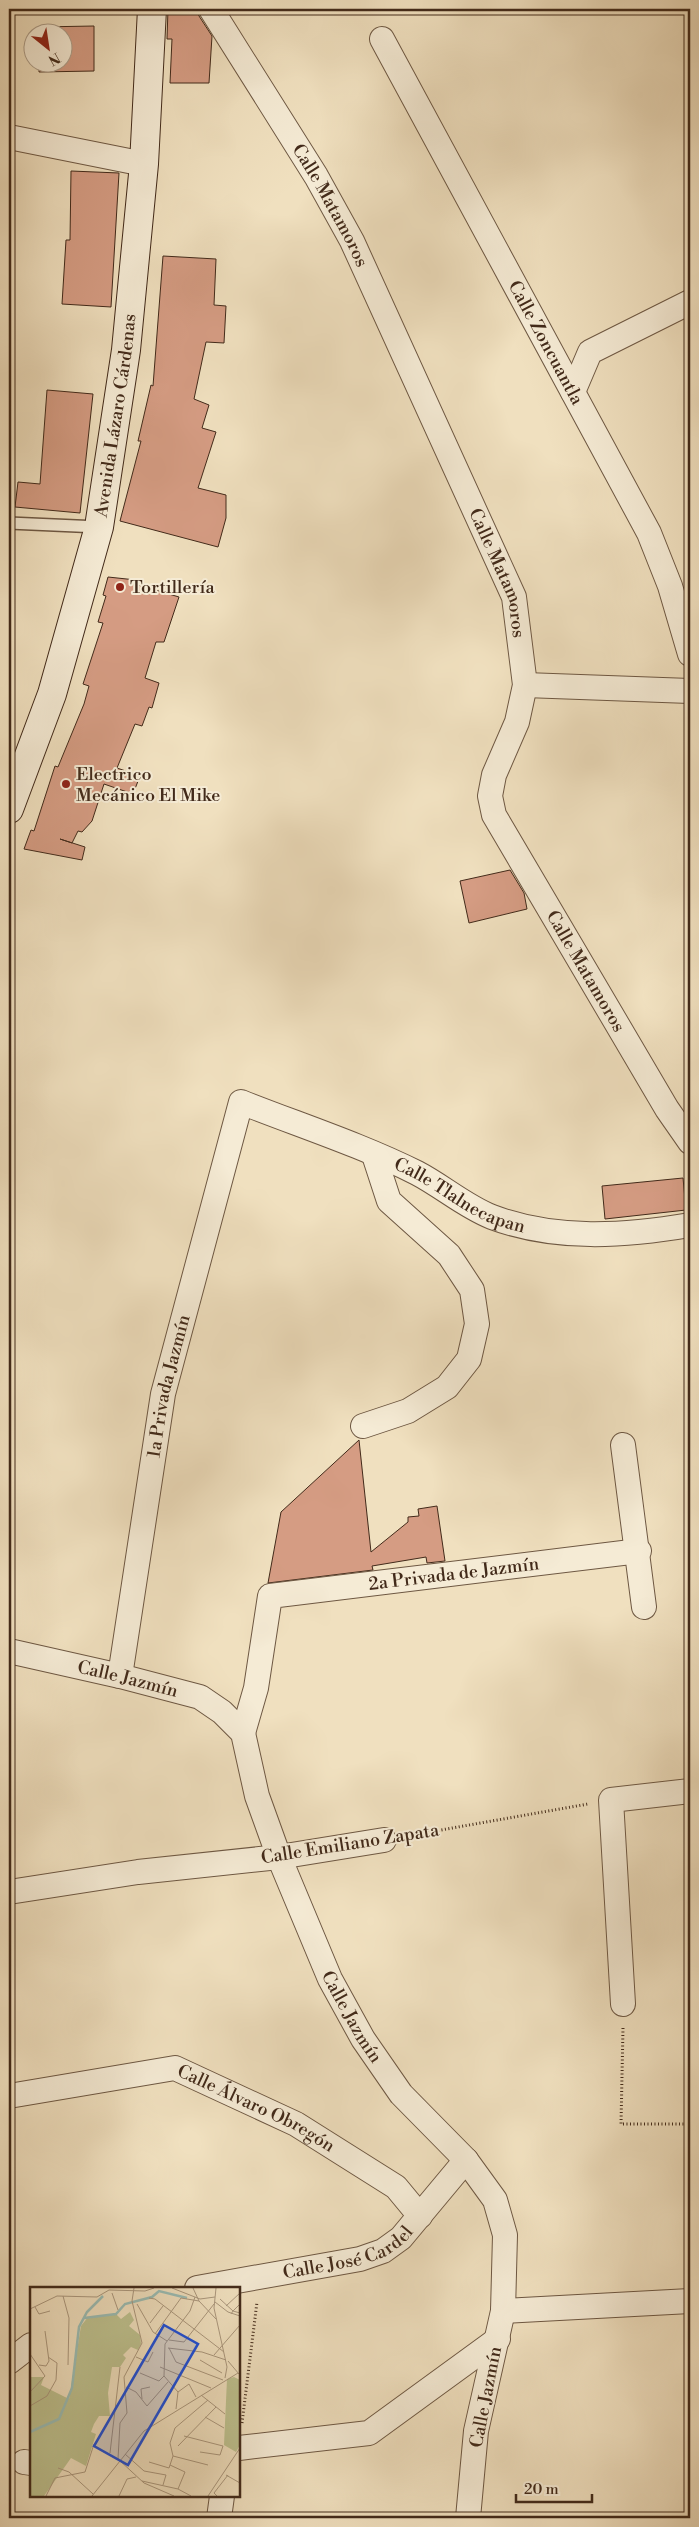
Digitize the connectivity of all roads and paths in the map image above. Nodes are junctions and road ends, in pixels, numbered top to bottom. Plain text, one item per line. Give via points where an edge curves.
1 (152, 9) edge
2 (211, 9) edge
3 (382, 39) dead end
4 (9, 137) edge
5 (144, 164) junction
6 (690, 302) edge
7 (573, 392) junction
8 (9, 524) edge
9 (99, 527) junction
10 (690, 654) edge
11 (525, 685) junction
12 (690, 691) edge
13 (9, 809) edge
14 (241, 1102) joint
15 (690, 1142) edge
16 (374, 1155) junction
17 (690, 1226) edge
18 (363, 1426) dead end
19 (624, 1445) dead end
20 (638, 1551) junction
21 (644, 1607) dead end
22 (9, 1651) edge
23 (120, 1676) junction
24 (243, 1733) junction
25 (690, 1791) edge
26 (611, 1800) junction
27 (384, 1840) joint
28 (279, 1857) junction
29 (9, 1892) edge
30 (623, 2004) joint
31 (9, 2096) edge
32 (690, 2124) edge
33 (466, 2160) junction
34 (420, 2216) junction
35 (260, 2278) junction
36 (204, 2287) edge
37 (690, 2301) edge
38 (503, 2311) junction
39 (498, 2339) junction
40 (30, 2346) edge
41 (9, 2362) edge
42 (240, 2440) edge
43 (240, 2448) edge
44 (222, 2497) edge
45 (219, 2518) edge
46 (468, 2518) edge

1 - 5 main road, Avenida Lázaro Cárdenas
2 - 11 street, Calle Matamoros via 316,176 352,241 514,597
3 - 7 street, Calle Zoncuantla
4 - 5 street
5 - 9 main road, Avenida Lázaro Cárdenas via 126,350
6 - 7 street via 590,352
7 - 10 street, Calle Zoncuantla via 650,533
8 - 9 lane
9 - 13 main road, Avenida Lázaro Cárdenas via 52,694
11 - 12 street
11 - 15 street, Calle Matamoros via 518,722 494,774 490,796 494,815 666,1109
14 - 16 street, Calle Tlalnecapan
14 - 23 street, 1a Privada Jazmín via 163,1394
16 - 17 street, Calle Tlalnecapan via 416,1173 490,1216 525,1227 566,1234 641,1233
16 - 18 street via 389,1201 449,1256 472,1290 476,1324 469,1358 447,1387 408,1411
19 - 20 street
20 - 21 street
20 - 24 street, 2a Privada de Jazmín via 270,1596 256,1688
22 - 23 street, Calle Jazmín
23 - 24 street, Calle Jazmín via 200,1697 222,1712
24 - 28 street, Calle Jazmín via 257,1796
25 - 26 street
26 - 27 path, Calle Emiliano Zapata
26 - 30 street
27 - 28 street, Calle Emiliano Zapata
28 - 29 street, Calle Emiliano Zapata via 138,1872
28 - 33 street, Calle Jazmín via 330,1978 363,2039 401,2094
30 - 32 path via 621,2124
31 - 34 street, Calle Álvaro Obregón via 175,2068 296,2124 396,2187
33 - 34 street, Calle José Cardel
33 - 38 street, Calle Jazmín via 495,2200 505,2235
34 - 35 street, Calle José Cardel via 401,2238 383,2251 360,2259
35 - 36 street, Calle José Cardel
35 - 42 path
37 - 38 street
38 - 39 street, Calle Jazmín
39 - 43 street via 369,2433
39 - 46 street, Calle Jazmín via 476,2432
40 - 41 street
44 - 45 street

